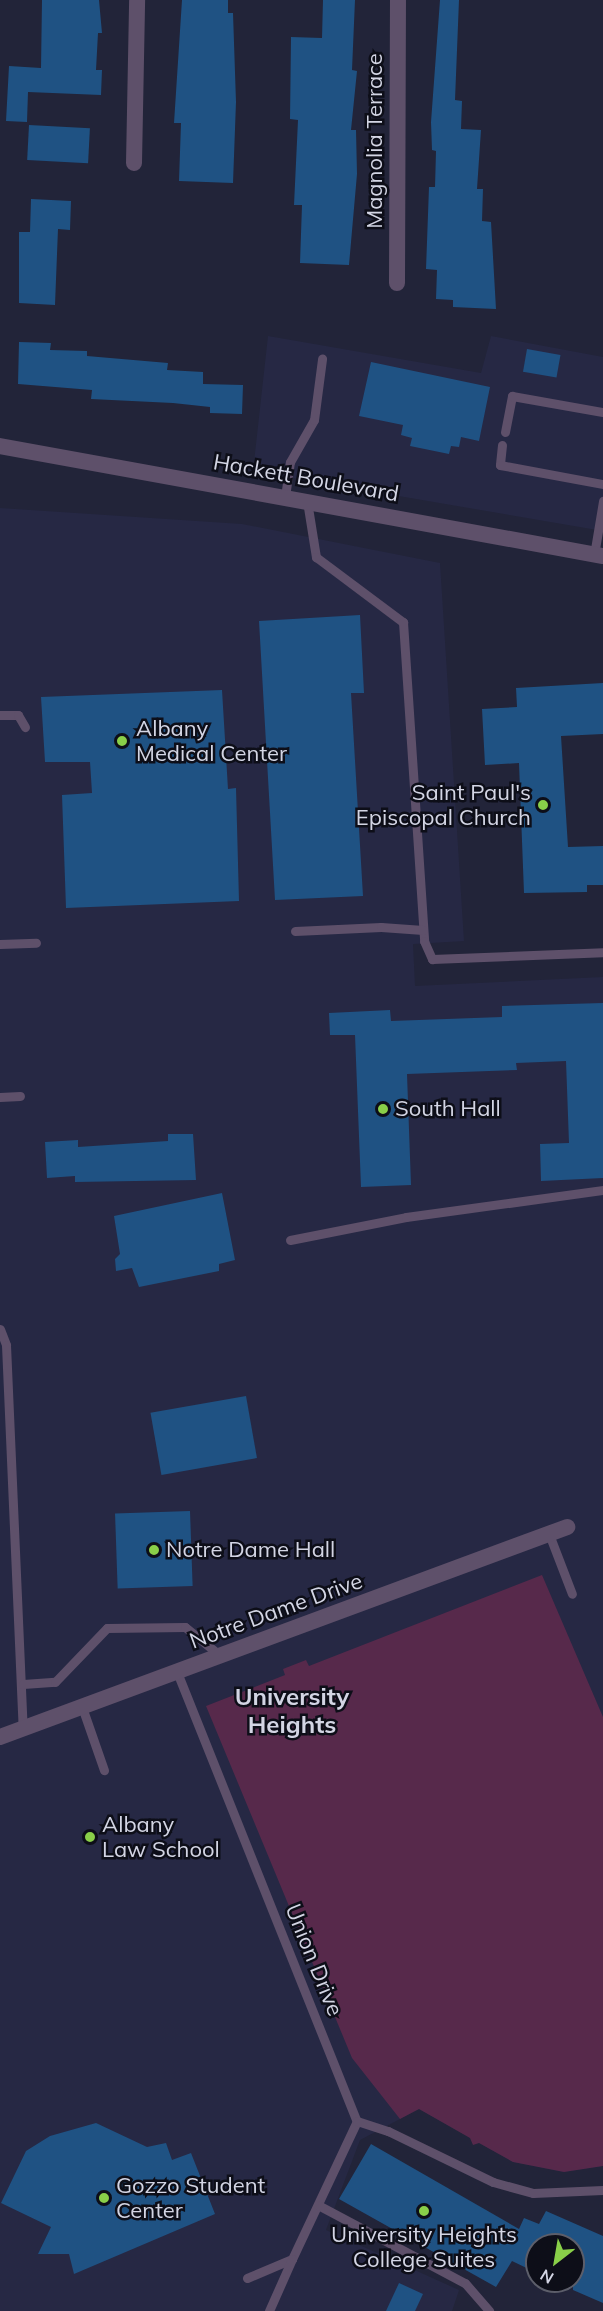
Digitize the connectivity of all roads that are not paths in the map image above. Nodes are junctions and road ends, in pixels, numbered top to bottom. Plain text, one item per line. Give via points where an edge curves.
1 (137, 0) edge
2 (398, 0) edge
3 (134, 163) dead end
4 (397, 283) dead end
5 (322, 359) dead end
6 (603, 412) edge
7 (505, 432) dead end
8 (502, 445) dead end
9 (0, 446) edge
10 (603, 484) edge
11 (285, 497) junction
12 (308, 501) junction
13 (603, 501) edge
14 (598, 556) edge
15 (0, 715) edge
16 (25, 727) dead end
17 (423, 930) junction
18 (295, 931) dead end
19 (36, 943) dead end
20 (0, 944) edge
21 (603, 952) edge
22 (20, 1096) dead end
23 (0, 1097) edge
24 (603, 1190) edge
25 (290, 1240) dead end
26 (0, 1329) edge
27 (567, 1527) dead end
28 (549, 1534) junction
29 (572, 1594) dead end
30 (221, 1656) junction
31 (177, 1672) junction
32 (23, 1684) junction
33 (82, 1707) junction
34 (23, 1729) junction
35 (0, 1737) edge
36 (104, 1770) dead end
37 (357, 2121) junction
38 (603, 2190) edge
39 (318, 2205) junction
40 (292, 2259) junction
41 (247, 2278) dead end
42 (269, 2311) edge
43 (489, 2311) edge

1 - 3 street
2 - 4 street, Magnolia Terrace
5 - 11 lane via 314,420 290,462
6 - 7 lane via 512,396
8 - 10 lane via 500,465
9 - 11 street, Hackett Boulevard
11 - 12 street, Hackett Boulevard
12 - 14 street, Hackett Boulevard
12 - 17 lane via 316,557 403,622
13 - 14 lane
15 - 16 lane via 18,715
17 - 18 lane via 381,927
17 - 21 lane via 432,959
19 - 20 lane
22 - 23 lane
24 - 25 lane via 406,1217
26 - 32 lane via 6,1345
27 - 28 street, Notre Dame Drive
28 - 29 lane
28 - 30 street, Notre Dame Drive
30 - 31 street, Notre Dame Drive
30 - 32 lane via 185,1627 107,1628 55,1682
31 - 33 street, Notre Dame Drive
31 - 37 lane, Union Drive
32 - 34 lane
33 - 34 street, Notre Dame Drive
33 - 36 lane
34 - 35 street, Notre Dame Drive
37 - 38 lane via 388,2131 493,2182 533,2193
37 - 39 lane
39 - 40 lane
39 - 43 lane via 465,2283
40 - 41 lane
40 - 42 lane

